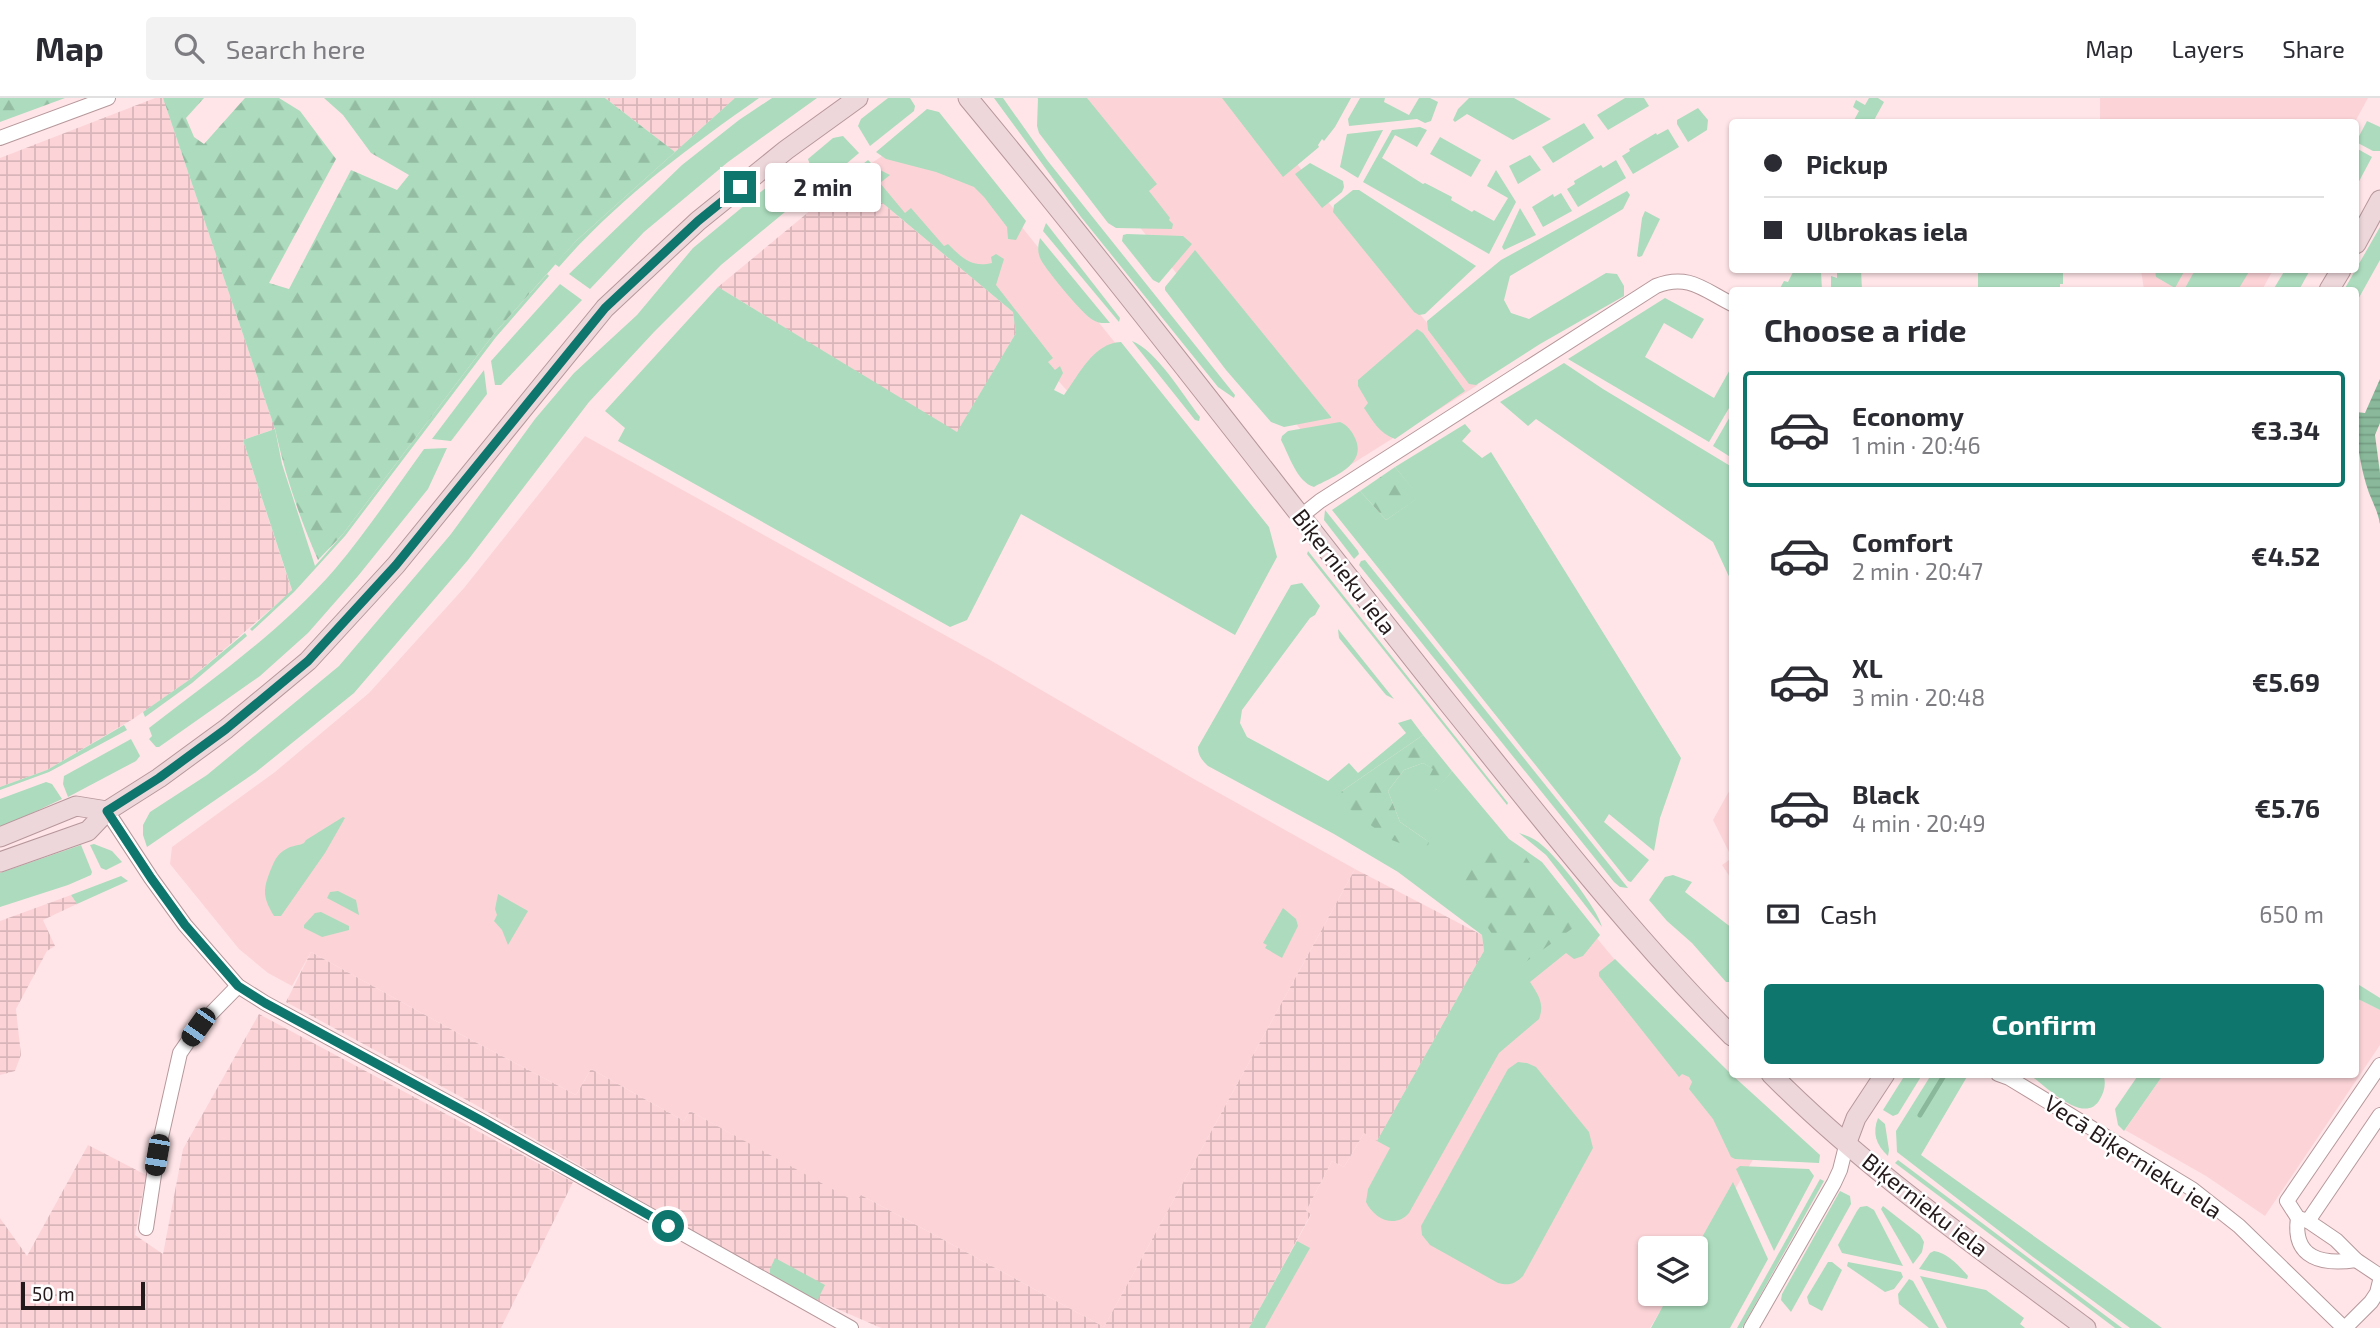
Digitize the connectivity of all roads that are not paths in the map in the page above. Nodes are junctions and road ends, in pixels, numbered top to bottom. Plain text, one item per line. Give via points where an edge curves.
1 (108, 98) edge
2 (858, 98) edge
3 (968, 98) edge
4 (0, 138) edge
5 (2380, 200) edge
6 (2359, 238) edge
7 (1729, 302) edge
8 (1300, 517) junction
9 (107, 811) junction
10 (0, 837) edge
11 (0, 862) edge
12 (238, 986) junction
13 (1729, 1033) edge
14 (2380, 1065) edge
15 (1775, 1078) edge
16 (1882, 1078) edge
17 (2008, 1078) edge
18 (2380, 1115) edge
19 (1847, 1142) junction
20 (2303, 1219) junction
21 (146, 1228) dead end
22 (2356, 1260) junction
23 (2379, 1281) edge
24 (851, 1328) edge
25 (1751, 1328) edge
26 (2086, 1328) edge
27 (2345, 1328) edge

1 - 4 street
2 - 9 main road via 698,221 605,308 396,565 308,661 215,737
3 - 8 main road, Biķernieku iela
5 - 6 main road
7 - 8 street via 1686,280 1656,286
8 - 13 main road, Biķernieku iela via 1621,915
9 - 10 main road via 76,806
9 - 11 main road via 88,831
9 - 12 street via 185,925
12 - 21 street via 180,1053
12 - 24 street
14 - 20 street via 2287,1201
15 - 19 main road, Biķernieku iela
16 - 19 main road
17 - 27 street, Vecā Biķernieku iela via 2192,1189 2239,1226
18 - 20 street
19 - 25 street via 1834,1182
19 - 26 main road, Biķernieku iela via 1882,1174
20 - 22 street via 2336,1240
20 - 22 street via 2297,1228 2299,1240 2312,1257 2332,1263
22 - 23 street
23 - 27 street via 2374,1298

